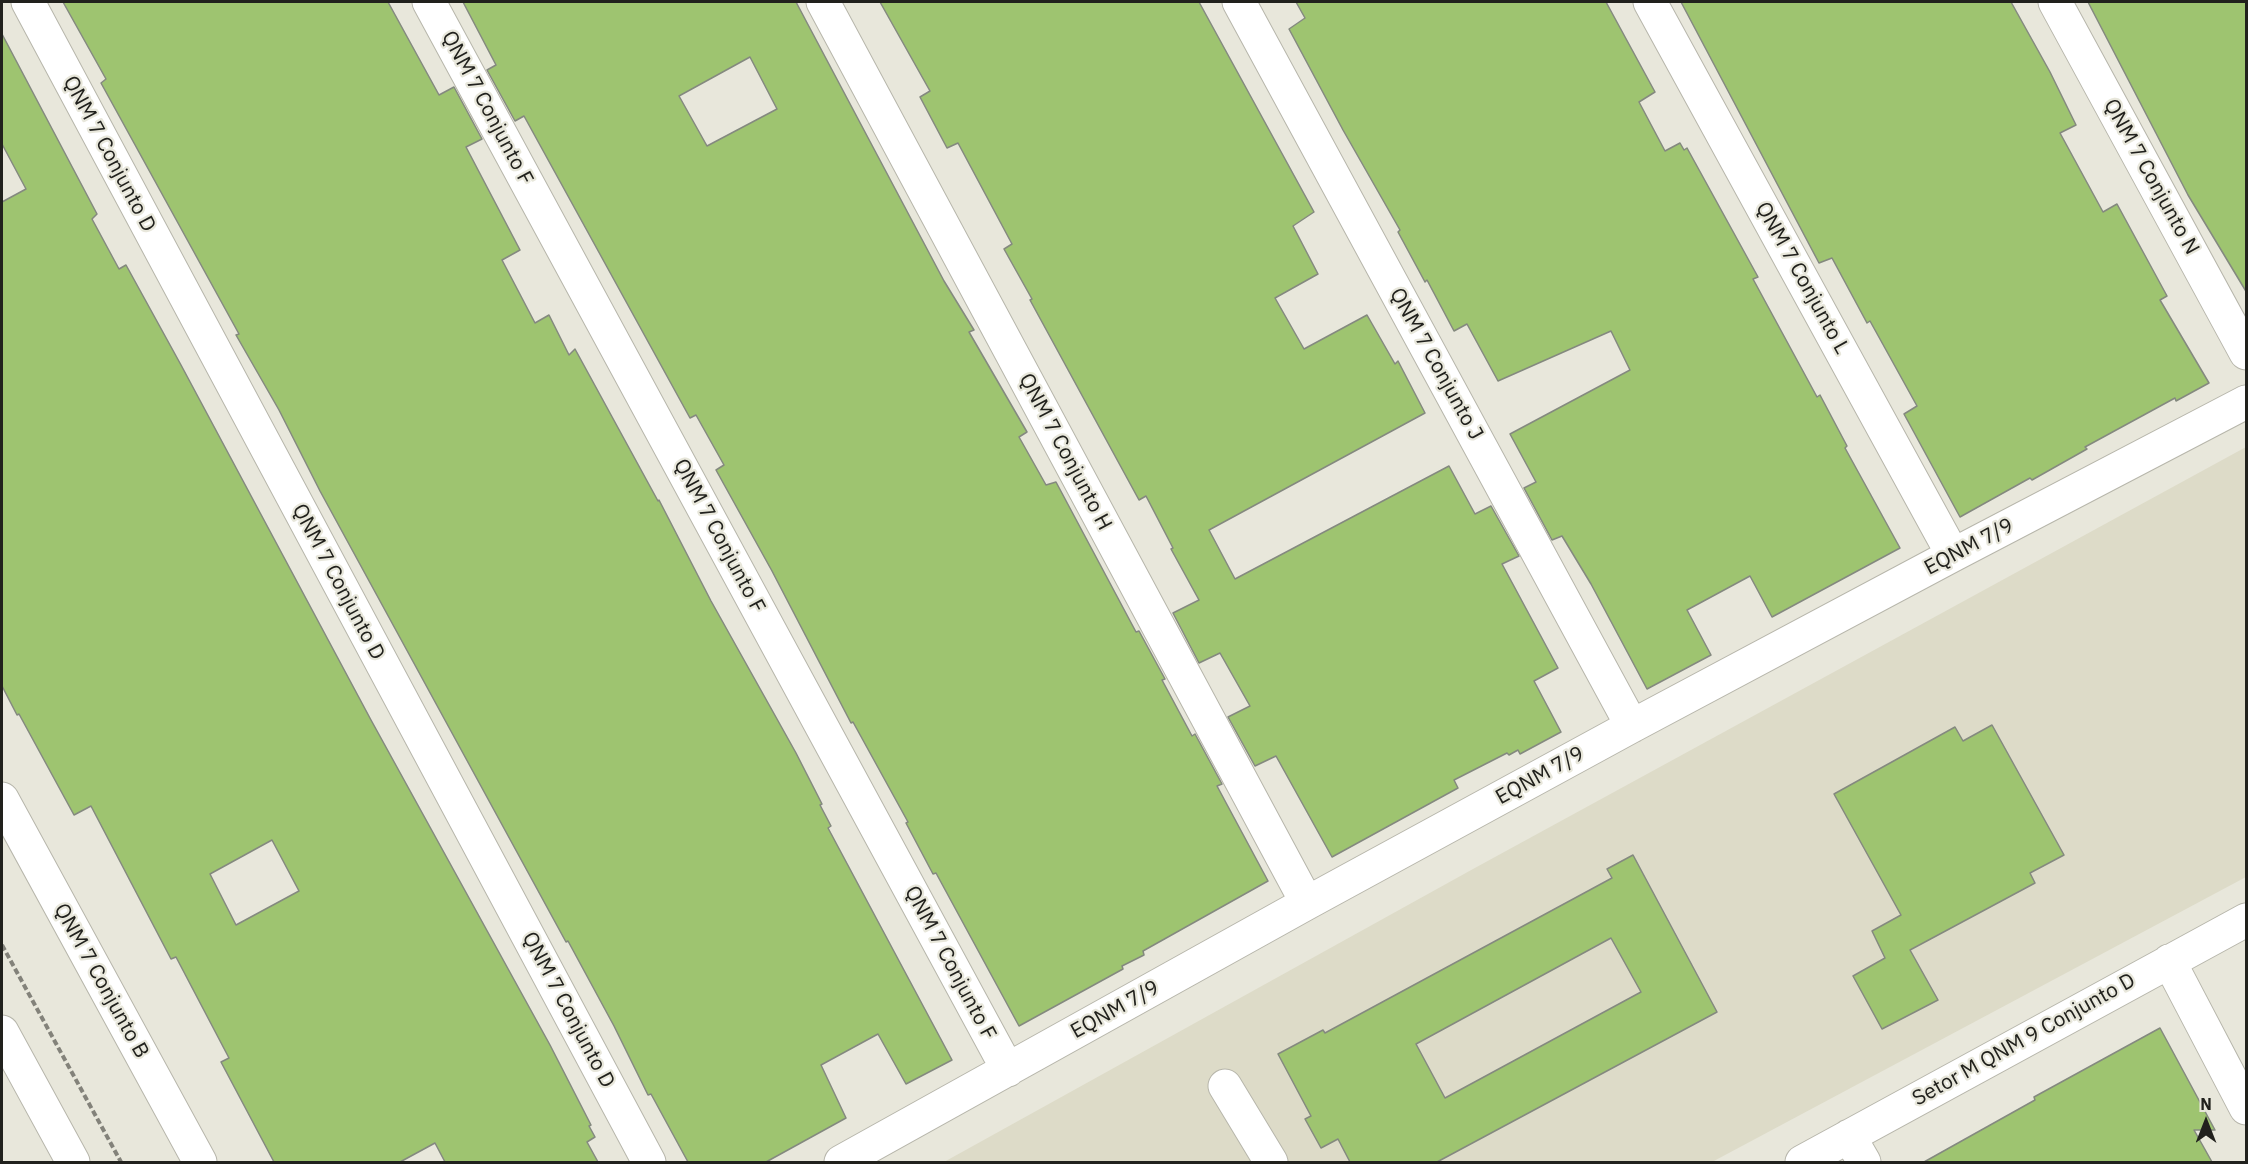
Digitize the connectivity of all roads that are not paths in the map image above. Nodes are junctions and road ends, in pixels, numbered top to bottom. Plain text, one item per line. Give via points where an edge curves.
1 (28, 2) edge
2 (429, 2) edge
3 (823, 2) edge
4 (1239, 2) edge
5 (1650, 2) edge
6 (2055, 2) edge
7 (2247, 352) edge
8 (2247, 402) edge
9 (1953, 555) junction
10 (1632, 726) junction
11 (2, 799) edge
12 (1307, 903) junction
13 (2247, 920) edge
14 (2169, 961) junction
15 (2, 1032) edge
16 (1008, 1070) junction
17 (1224, 1086) dead end
18 (2247, 1108) edge
19 (1857, 1149) edge
20 (73, 1162) edge
21 (200, 1162) edge
22 (649, 1162) edge
23 (841, 1162) edge
24 (1270, 1162) edge
25 (1803, 1162) edge

1 - 22 street, QNM 7 Conjunto D
2 - 16 street, QNM 7 Conjunto F
3 - 12 street, QNM 7 Conjunto H
4 - 10 street, QNM 7 Conjunto J
5 - 9 street, QNM 7 Conjunto L
6 - 7 street, QNM 7 Conjunto N
8 - 9 street, EQNM 7/9
9 - 10 street, EQNM 7/9
10 - 12 street, EQNM 7/9
11 - 21 street, QNM 7 Conjunto B
12 - 16 street, EQNM 7/9
13 - 14 street, Setor M QNM 9 Conjunto D
14 - 18 street
14 - 19 street, Setor M QNM 9 Conjunto D
15 - 20 street
16 - 23 street, EQNM 7/9
17 - 24 street
19 - 25 street, Setor M QNM 9 Conjunto D

